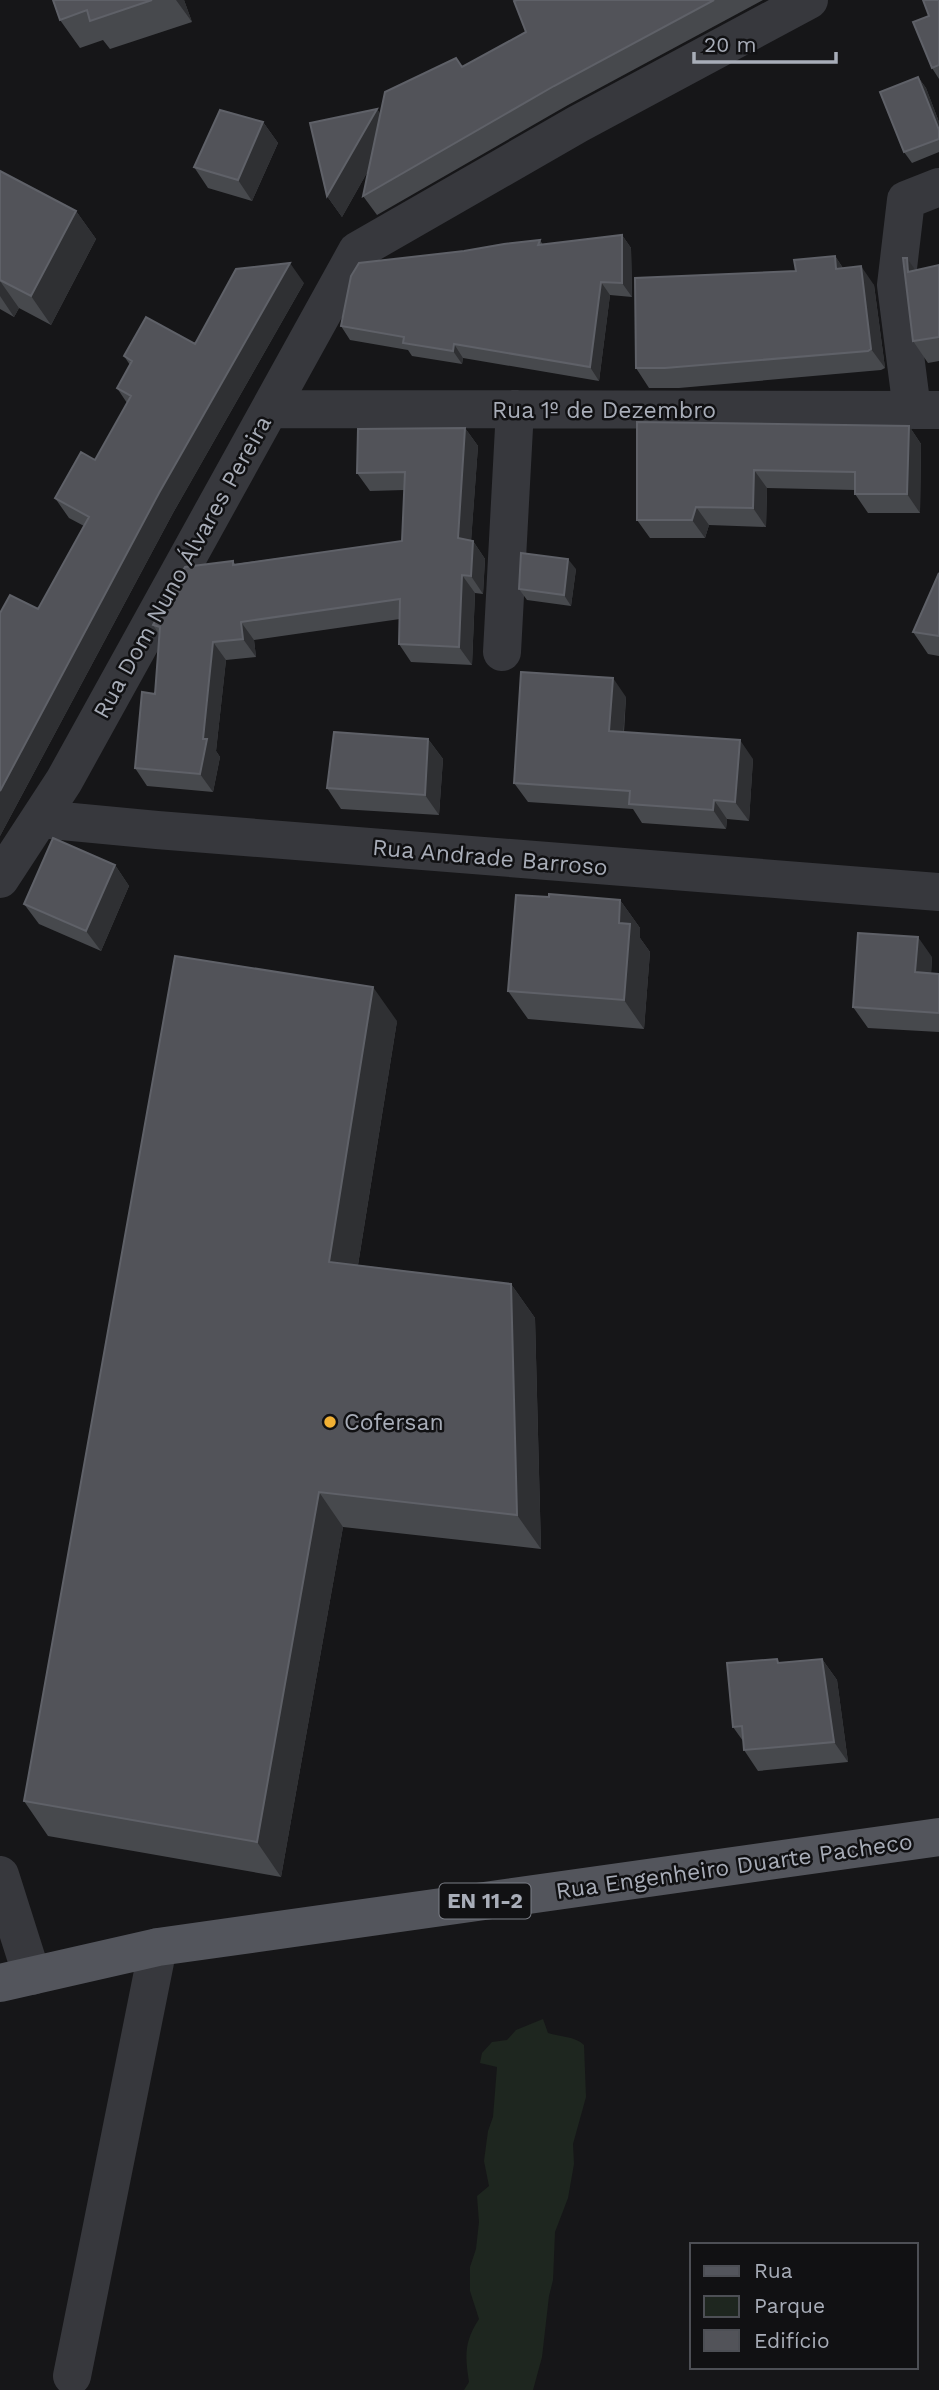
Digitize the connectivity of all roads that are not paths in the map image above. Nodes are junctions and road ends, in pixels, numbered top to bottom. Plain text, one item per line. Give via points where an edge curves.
1 (809, 0) edge
2 (939, 187) edge
3 (270, 409) junction
4 (515, 409) junction
5 (926, 410) edge
6 (502, 652) dead end
7 (41, 819) junction
8 (0, 879) edge
9 (939, 892) edge
10 (939, 1837) edge
11 (0, 1875) edge
12 (158, 1947) junction
13 (16, 1979) edge
14 (72, 2376) dead end

1 - 3 street, Rua Dom Nuno Álvares Pereira via 578,124 357,251
2 - 5 street via 905,200 896,285
3 - 4 street, Rua 1º de Dezembro
3 - 7 street, Rua Dom Nuno Álvares Pereira
4 - 5 street, Rua 1º de Dezembro
4 - 6 street
7 - 8 street, Rua Dom Nuno Álvares Pereira
7 - 9 street, Rua Andrade Barroso
10 - 12 main road, Rua Engenheiro Duarte Pacheco / EN 11-2
11 - 13 street
12 - 13 main road, Rua Engenheiro Duarte Pacheco / EN 11-2
12 - 14 street

